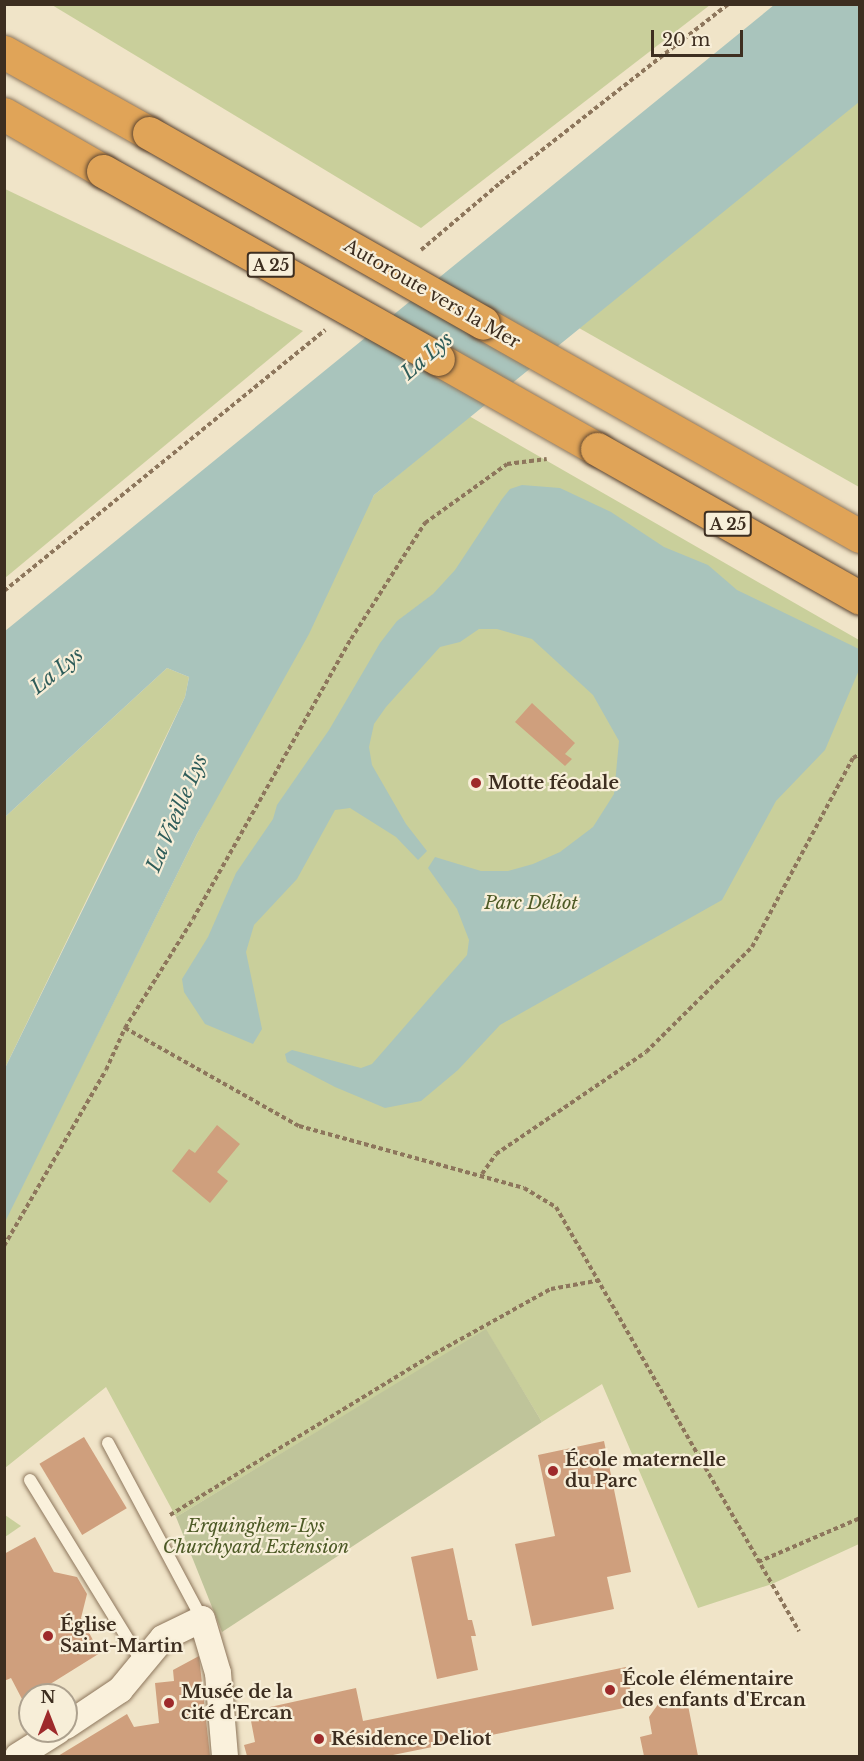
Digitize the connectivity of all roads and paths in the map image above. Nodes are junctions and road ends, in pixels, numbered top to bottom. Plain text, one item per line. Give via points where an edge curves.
1 (4, 52) edge
2 (4, 114) edge
3 (558, 457) dead end
4 (860, 536) edge
5 (860, 598) edge
6 (860, 754) edge
7 (125, 1028) junction
8 (482, 1174) junction
9 (4, 1246) edge
10 (601, 1280) junction
11 (108, 1443) dead end
12 (30, 1480) dead end
13 (860, 1518) edge
14 (152, 1527) junction
15 (758, 1562) junction
16 (202, 1619) junction
17 (799, 1631) dead end
18 (142, 1662) junction
19 (78, 1718) edge
20 (39, 1743) edge
21 (18, 1756) edge
22 (225, 1756) edge

1 - 4 highway, Autoroute vers la Mer, bridge
2 - 5 highway, A 25, bridge
3 - 7 path via 507,464 425,523 351,639 193,919
6 - 8 path via 852,758 752,947 646,1052 496,1154
7 - 8 path via 299,1126
7 - 9 path via 106,1070
8 - 10 path via 524,1188 556,1207
10 - 14 path via 551,1289 434,1354
10 - 15 path
11 - 14 lane
12 - 18 lane
13 - 15 path
14 - 16 lane
15 - 17 path
16 - 18 street via 163,1638
16 - 22 street via 218,1673
18 - 19 street via 116,1694
20 - 21 street

